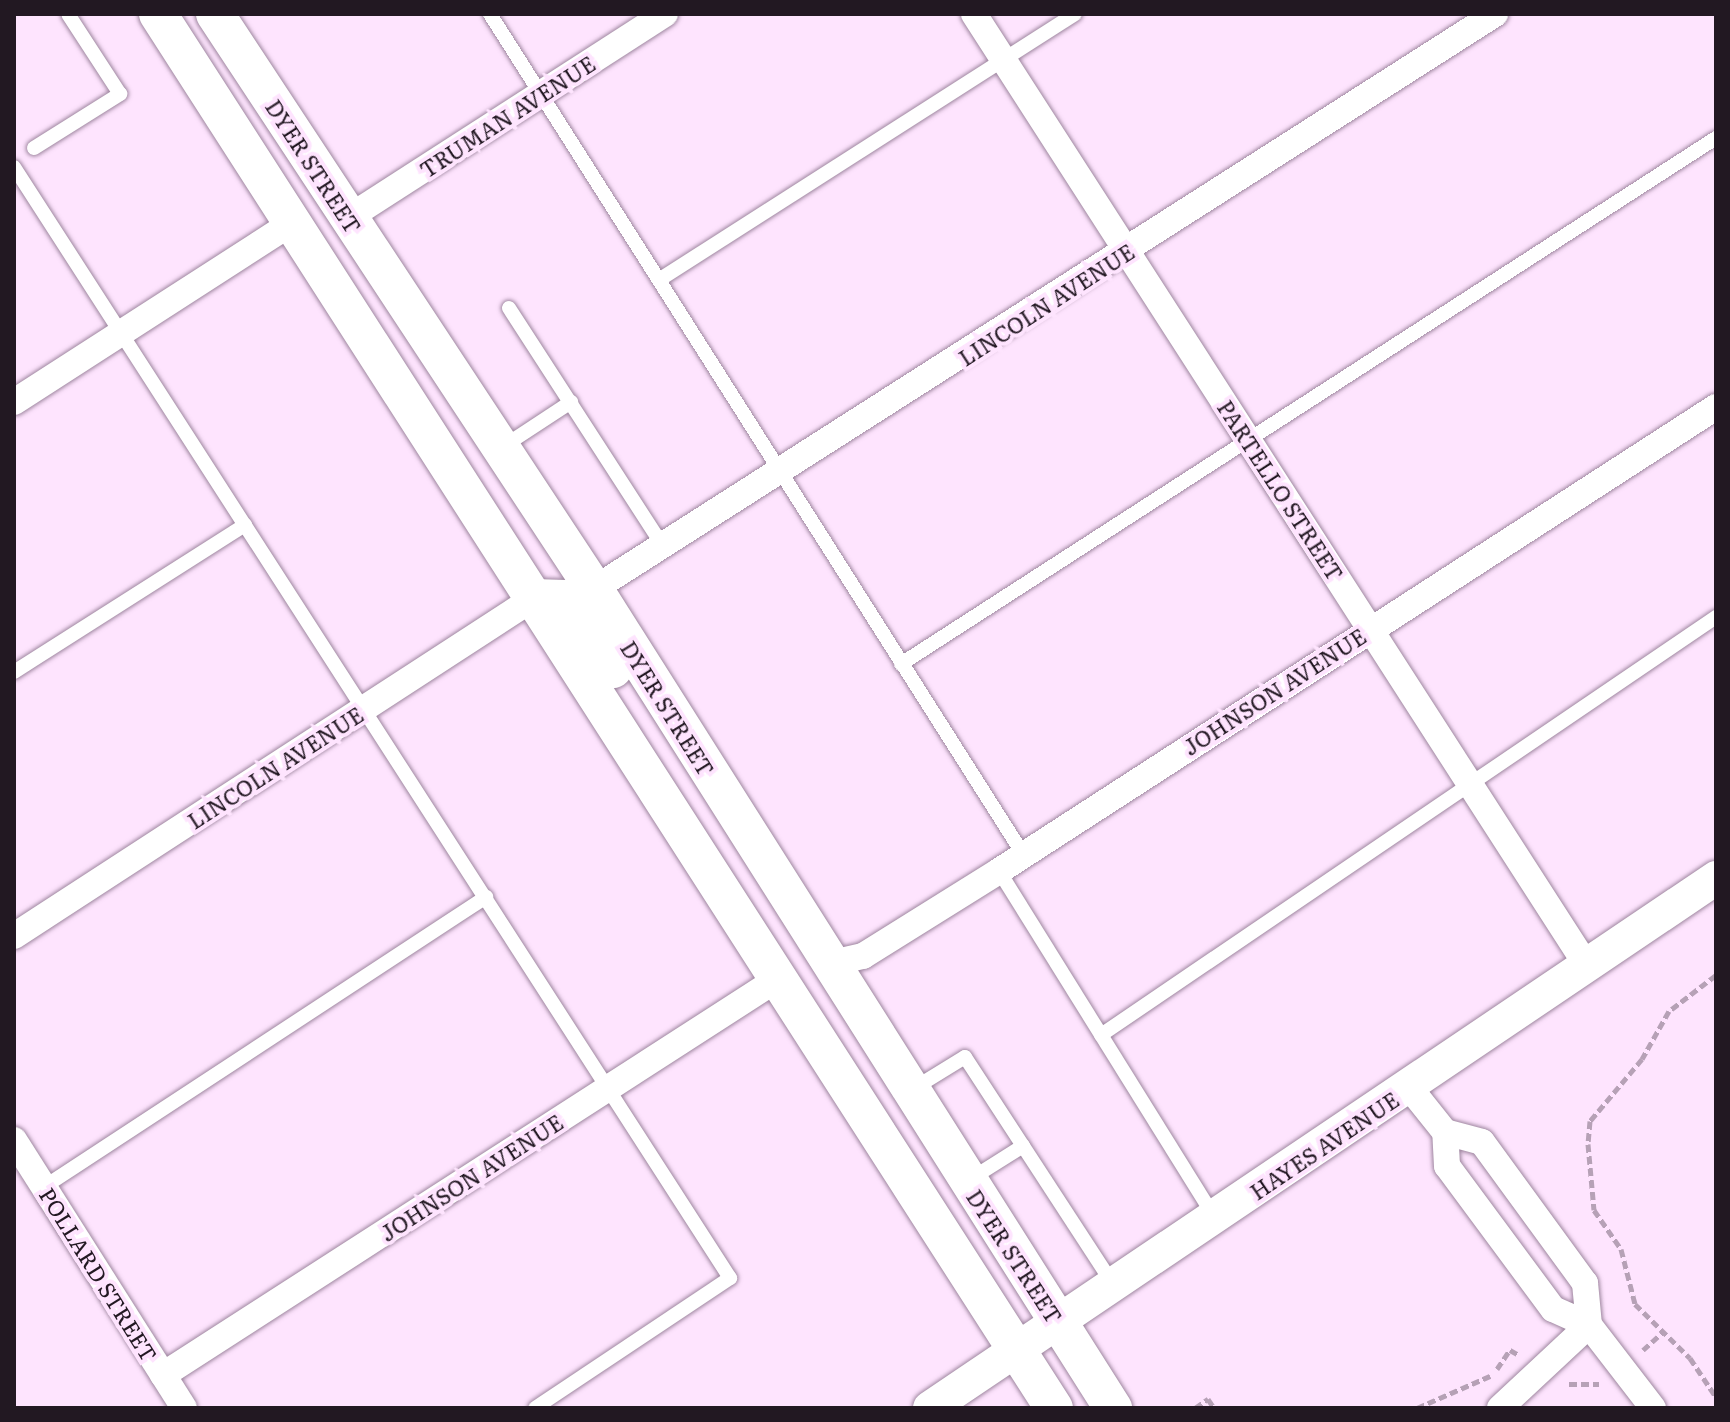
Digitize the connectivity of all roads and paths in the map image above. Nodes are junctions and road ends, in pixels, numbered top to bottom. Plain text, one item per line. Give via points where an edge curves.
1 (68, 14) edge
2 (158, 14) edge
3 (215, 14) edge
4 (490, 14) edge
5 (665, 14) edge
6 (974, 14) edge
7 (1075, 14) edge
8 (1495, 14) edge
9 (1003, 60) junction
10 (542, 93) junction
11 (1716, 138) edge
12 (34, 148) dead end
13 (14, 167) edge
14 (267, 182) junction
15 (348, 218) junction
16 (292, 223) junction
17 (1127, 252) junction
18 (662, 278) junction
19 (509, 308) dead end
20 (121, 333) junction
21 (14, 402) edge
22 (571, 402) junction
23 (1716, 407) edge
24 (1248, 440) junction
25 (501, 448) junction
26 (780, 475) junction
27 (245, 525) junction
28 (665, 549) junction
29 (594, 589) junction
30 (534, 598) junction
31 (1716, 617) edge
32 (1370, 629) junction
33 (901, 664) junction
34 (14, 672) edge
35 (364, 710) junction
36 (1470, 784) junction
37 (728, 803) junction
38 (1023, 854) junction
39 (999, 871) junction
40 (1716, 878) edge
41 (486, 897) junction
42 (14, 936) edge
43 (828, 964) junction
44 (1587, 966) junction
45 (1716, 975) edge
46 (779, 978) junction
47 (1101, 1035) junction
48 (1409, 1087) junction
49 (609, 1088) junction
50 (910, 1091) junction
51 (1445, 1132) junction
52 (15, 1144) edge
53 (1023, 1146) junction
54 (967, 1181) junction
55 (44, 1187) junction
56 (1215, 1218) junction
57 (1114, 1284) junction
58 (1057, 1321) junction
59 (1589, 1325) junction
60 (1016, 1350) junction
61 (163, 1375) junction
62 (1716, 1397) edge
63 (1506, 1406) edge
64 (184, 1408) edge
65 (535, 1408) edge
66 (930, 1408) edge
67 (1054, 1408) edge
68 (1113, 1408) edge
69 (1195, 1408) edge
70 (1214, 1408) edge
71 (1653, 1408) edge

1 - 12 lane via 120,94
2 - 14 main road
3 - 15 main road, DYER STREET
4 - 10 lane
5 - 10 street, TRUMAN AVENUE
6 - 9 street, PARTELLO STREET
7 - 9 lane
8 - 17 street, LINCOLN AVENUE
9 - 17 street, PARTELLO STREET
9 - 18 lane
10 - 15 street, TRUMAN AVENUE
10 - 18 lane
11 - 24 lane
13 - 20 lane
14 - 15 main road via 300,191 326,232
14 - 16 main road
15 - 25 main road, DYER STREET
16 - 20 street
16 - 30 main road
17 - 24 street, PARTELLO STREET
17 - 26 street, LINCOLN AVENUE
18 - 26 lane
19 - 22 lane
20 - 21 street
20 - 27 lane
22 - 25 lane
22 - 28 lane
23 - 32 street, JOHNSON AVENUE
24 - 32 street, PARTELLO STREET
24 - 33 lane
25 - 29 main road, DYER STREET
26 - 28 street, LINCOLN AVENUE
26 - 33 lane
27 - 34 lane
27 - 35 lane
28 - 29 street, LINCOLN AVENUE
29 - 37 main road, DYER STREET
30 - 35 street, LINCOLN AVENUE
30 - 37 main road via 565,599 641,713 693,777
30 - 46 main road
31 - 36 lane
32 - 36 street, PARTELLO STREET
32 - 38 street, JOHNSON AVENUE
33 - 38 lane
35 - 41 lane
35 - 42 street, LINCOLN AVENUE
36 - 44 street, PARTELLO STREET
36 - 47 lane
37 - 43 main road, DYER STREET
38 - 39 street, JOHNSON AVENUE
39 - 43 street, JOHNSON AVENUE via 863,956
39 - 47 lane
40 - 44 street, HAYES AVENUE
41 - 49 lane
41 - 55 lane
43 - 50 main road, DYER STREET
44 - 48 street, HAYES AVENUE
45 - 62 path via 1669,1011 1642,1059 1590,1121 1588,1144 1594,1210 1621,1249 1635,1304 1690,1358
46 - 49 street, JOHNSON AVENUE
46 - 60 main road
47 - 56 lane
48 - 51 street
48 - 56 street, HAYES AVENUE
49 - 61 street, JOHNSON AVENUE
49 - 65 lane via 730,1278
50 - 53 lane via 965,1057
50 - 54 main road, DYER STREET
51 - 59 street via 1447,1166 1553,1309
51 - 59 street via 1482,1142 1585,1283
52 - 55 street, POLLARD STREET
53 - 54 lane
53 - 57 lane
54 - 58 main road, DYER STREET
55 - 61 street, POLLARD STREET
56 - 57 street, HAYES AVENUE
57 - 58 street, HAYES AVENUE
58 - 60 street, HAYES AVENUE
58 - 68 main road, DYER STREET
59 - 63 street
59 - 71 street
60 - 66 street, HAYES AVENUE
60 - 67 main road
61 - 64 street, POLLARD STREET
69 - 70 path via 1208,1399

